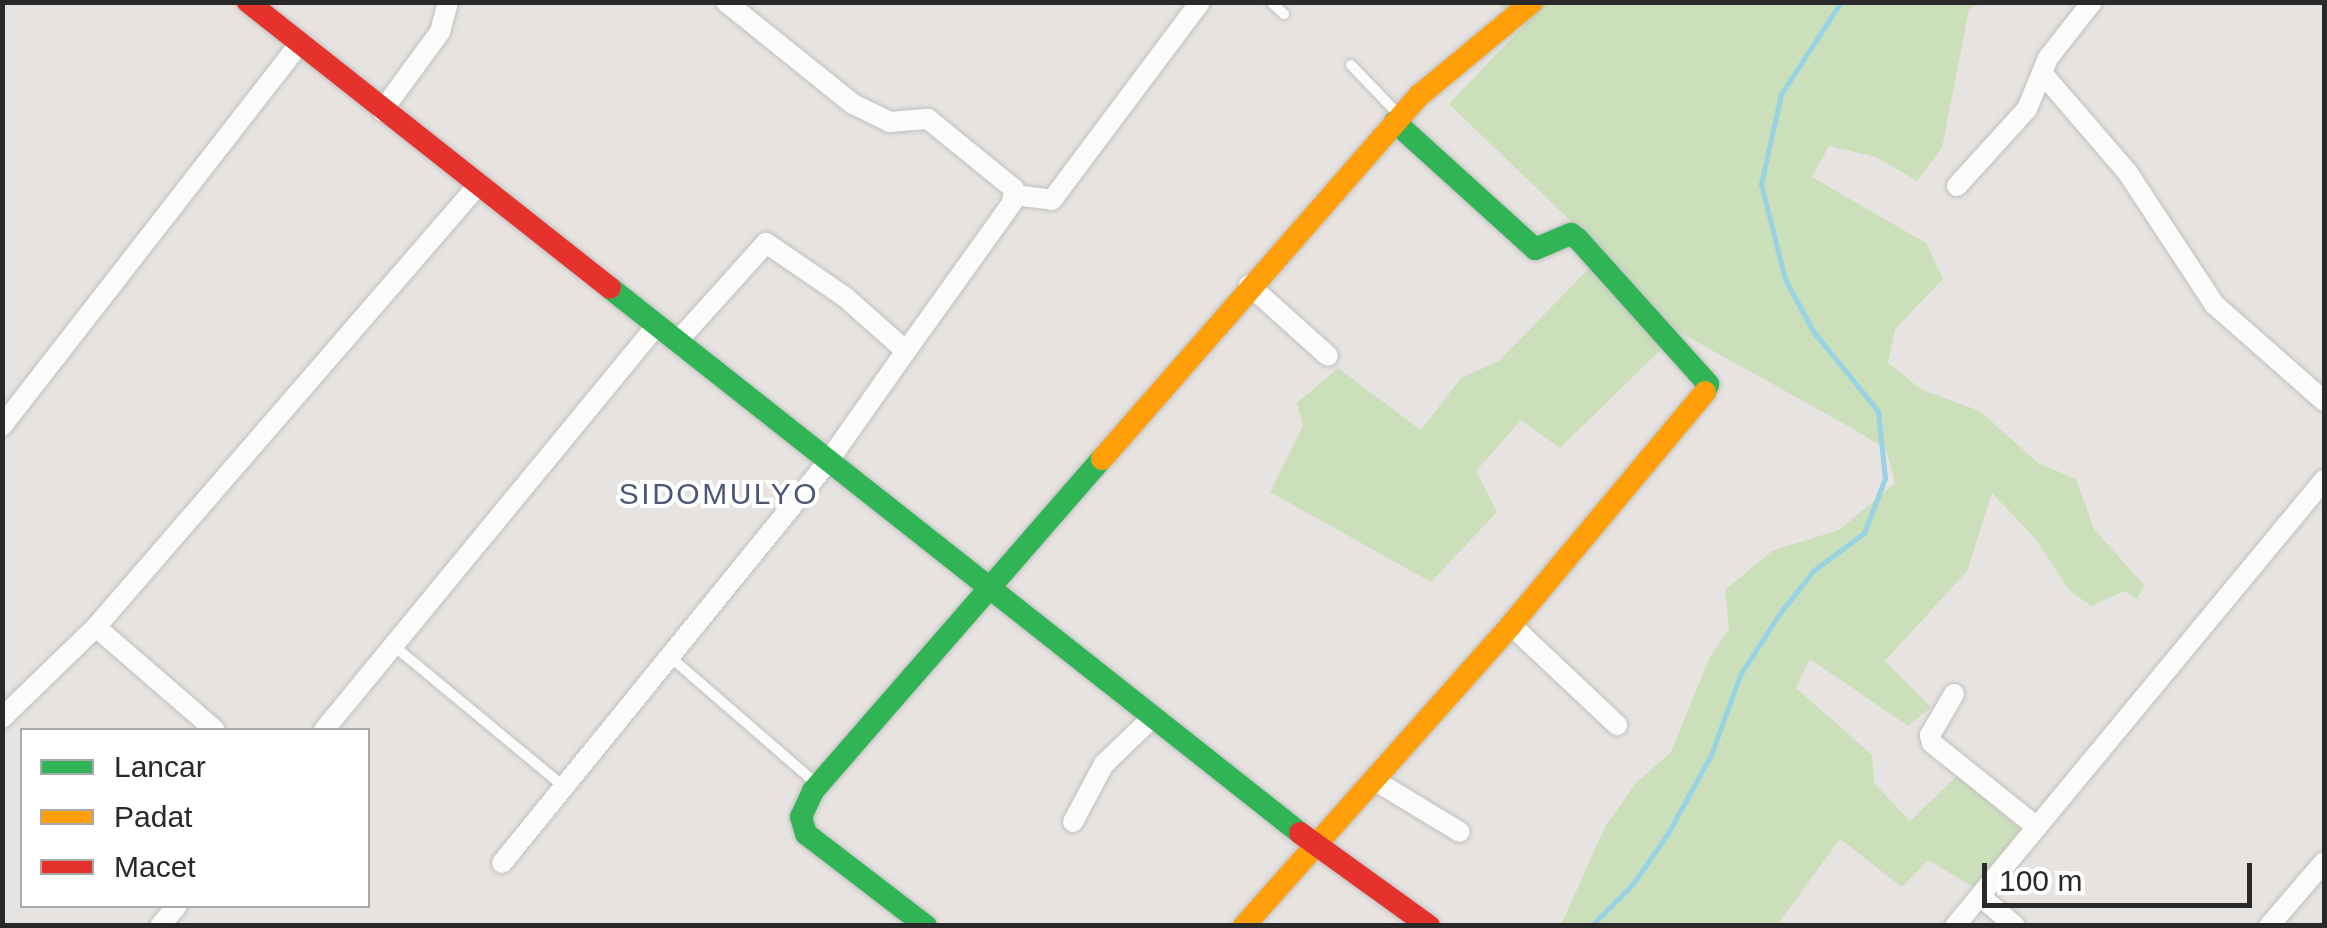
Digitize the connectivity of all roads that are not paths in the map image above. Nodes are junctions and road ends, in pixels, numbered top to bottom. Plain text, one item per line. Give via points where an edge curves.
1 (248, 2) edge
2 (428, 2) edge
3 (726, 2) edge
4 (1200, 2) edge
5 (1271, 2) edge
6 (1532, 2) edge
7 (2092, 2) edge
8 (446, 12) edge
9 (1284, 14) dead end
10 (299, 45) junction
11 (1351, 64) dead end
12 (2042, 73) junction
13 (382, 111) junction
14 (1398, 119) junction
15 (479, 184) junction
16 (1957, 186) dead end
17 (1014, 195) junction
18 (1249, 285) junction
19 (657, 326) junction
20 (677, 342) junction
21 (906, 350) junction
22 (1328, 356) dead end
23 (2324, 401) edge
24 (2, 426) edge
25 (827, 463) junction
26 (2324, 480) edge
27 (994, 588) junction
28 (1510, 625) junction
29 (96, 627) junction
30 (394, 646) junction
31 (667, 654) junction
32 (1954, 694) dead end
33 (2, 718) edge
34 (1152, 718) junction
35 (1617, 724) dead end
36 (213, 728) edge
37 (326, 728) edge
38 (1374, 780) junction
39 (818, 785) junction
40 (562, 786) junction
41 (1074, 822) dead end
42 (2036, 827) junction
43 (1460, 832) dead end
44 (1316, 846) junction
45 (502, 862) dead end
46 (2324, 862) edge
47 (1980, 896) junction
48 (926, 926) edge
49 (1244, 926) edge
50 (1429, 926) edge
51 (1955, 926) edge
52 (2014, 926) edge
53 (2269, 926) edge

1 - 10 street
2 - 8 street
3 - 17 street via 854,104 890,122 934,122 1008,180
4 - 17 street via 1052,200
5 - 9 lane
6 - 14 street
7 - 12 street
8 - 13 street
10 - 13 street
10 - 24 street
11 - 14 lane
12 - 16 street via 2028,109
12 - 23 street via 2128,173 2214,304
13 - 15 street
14 - 18 street
14 - 28 street via 1535,249 1571,234 1578,239 1708,384 1701,402
15 - 19 street
15 - 29 street
17 - 21 street
18 - 22 street
18 - 27 street
19 - 20 street
19 - 30 street
20 - 21 street via 766,243 845,297
20 - 25 street
21 - 25 street
25 - 27 street
25 - 31 street
26 - 42 street
27 - 34 street
27 - 39 street
28 - 35 street
28 - 38 street
29 - 33 street
29 - 36 street
30 - 37 street
30 - 40 lane
31 - 39 lane
31 - 40 street
32 - 42 street via 1930,735 1932,743
34 - 41 street via 1104,764
34 - 44 street
38 - 43 street
38 - 44 street
39 - 48 street via 800,817 806,834
40 - 45 street
42 - 47 street
44 - 49 street
44 - 50 street
46 - 53 street
47 - 51 street
47 - 52 street

